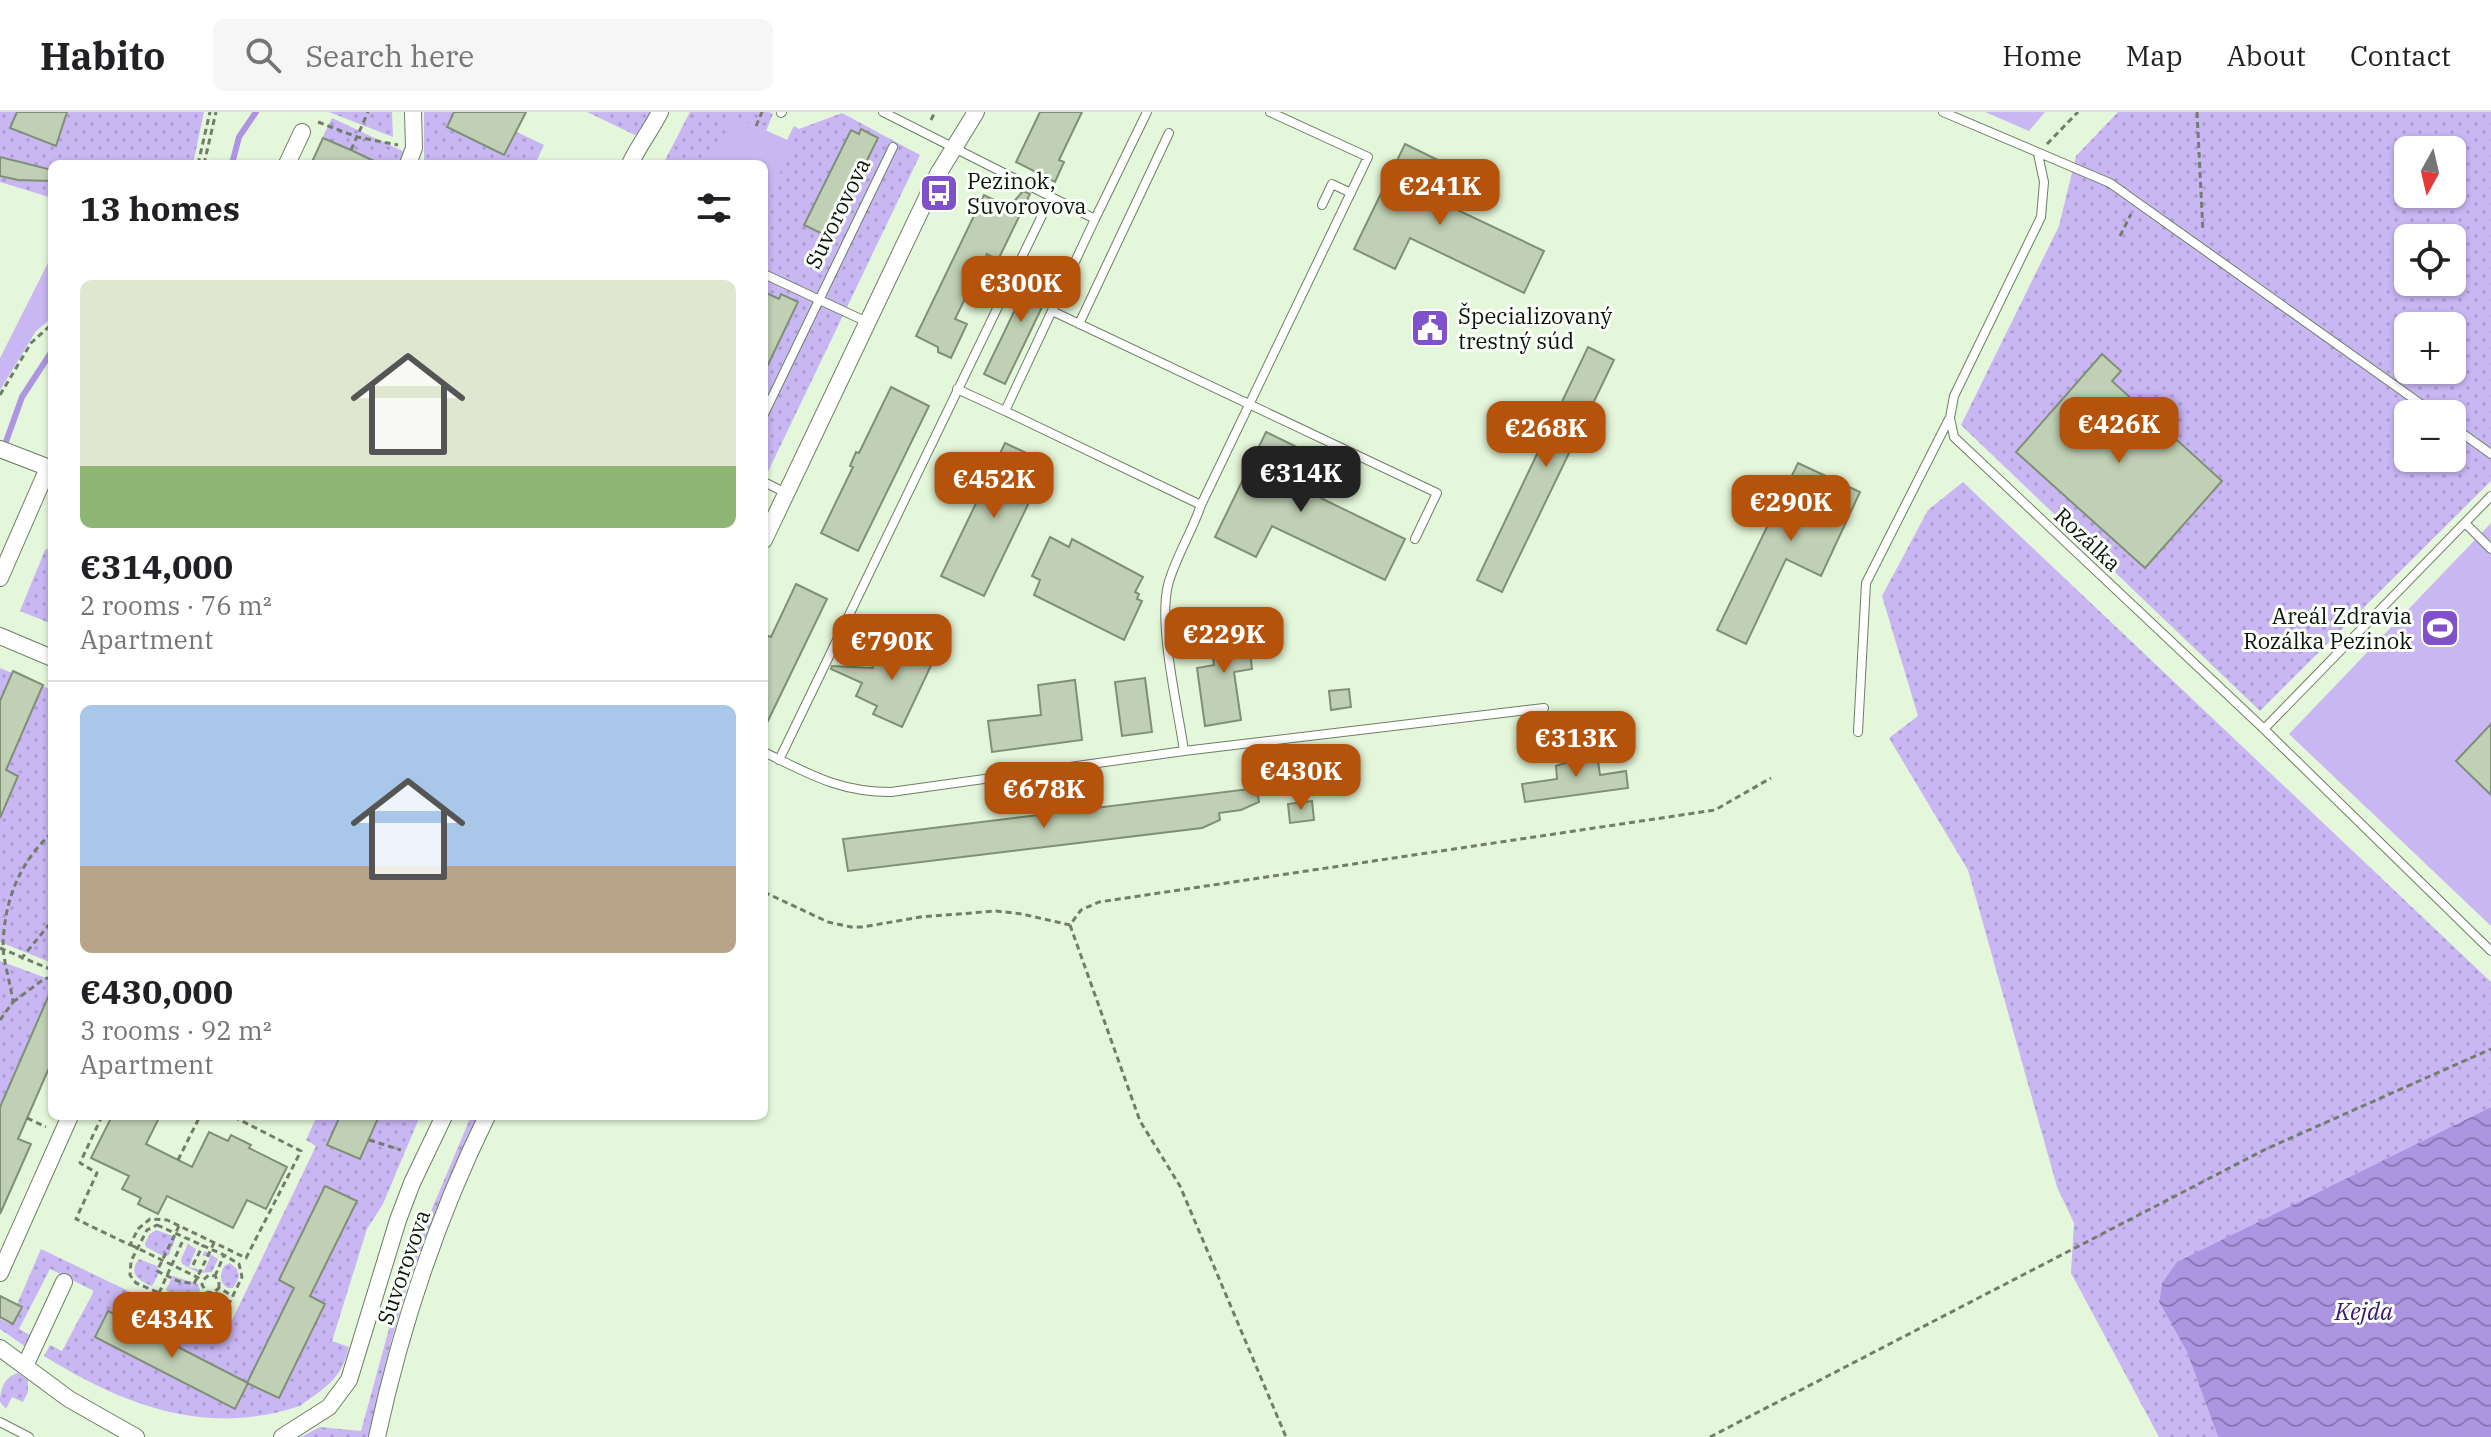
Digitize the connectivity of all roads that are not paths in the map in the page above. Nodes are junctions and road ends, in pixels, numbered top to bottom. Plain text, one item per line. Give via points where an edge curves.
1 (413, 112) edge
2 (660, 112) edge
3 (883, 112) edge
4 (976, 112) edge
5 (1147, 112) edge
6 (1270, 112) edge
7 (1943, 112) edge
8 (302, 132) road end
9 (1169, 133) dead end
10 (893, 147) dead end
11 (954, 150) junction
12 (2038, 154) junction
13 (411, 156) edge
14 (289, 160) edge
15 (632, 160) edge
16 (1351, 193) junction
17 (1050, 199) junction
18 (1322, 205) dead end
19 (1095, 219) junction
20 (768, 276) edge
21 (820, 298) junction
22 (1052, 311) junction
23 (868, 323) junction
24 (1079, 324) junction
25 (957, 389) junction
26 (2415, 400) edge
27 (1249, 404) junction
28 (768, 406) edge
29 (1005, 411) junction
30 (1950, 418) junction
31 (2466, 436) edge
32 (7, 452) edge
33 (2491, 454) edge
34 (48, 467) edge
35 (48, 472) edge
36 (768, 484) edge
37 (786, 493) junction
38 (2491, 496) edge
39 (1201, 505) junction
40 (2465, 523) junction
41 (768, 531) edge
42 (1415, 539) dead end
43 (2491, 549) edge
44 (0, 578) edge
45 (0, 636) edge
46 (48, 656) edge
47 (1544, 708) dead end
48 (2264, 729) junction
49 (1858, 732) dead end
50 (1184, 751) junction
51 (768, 754) edge
52 (779, 760) junction
53 (2491, 951) edge
54 (68, 1120) edge
55 (442, 1120) edge
56 (485, 1120) edge
57 (0, 1273) edge
58 (64, 1282) dead end
59 (2, 1354) edge
60 (25, 1366) junction
61 (0, 1422) edge
62 (29, 1437) edge
63 (136, 1437) edge
64 (282, 1437) edge
65 (377, 1437) edge

1 - 13 street
2 - 15 street
3 - 11 lane
4 - 11 street
5 - 19 lane
6 - 16 lane via 1368,157
7 - 12 lane
8 - 14 street
9 - 24 lane
10 - 21 lane, Suvorovova
11 - 17 lane
11 - 23 street
12 - 26 lane via 2110,183
12 - 30 lane via 2044,182 2041,217 1954,396
16 - 18 lane via 1332,184
16 - 27 lane
17 - 19 lane
17 - 25 lane
19 - 22 lane
20 - 21 lane, Suvorovova
21 - 23 lane, Suvorovova
21 - 28 lane, Suvorovova
22 - 24 lane
22 - 29 lane
23 - 37 street
24 - 27 lane
25 - 29 lane
25 - 52 lane
27 - 39 lane
27 - 42 lane via 1437,493
29 - 39 lane
30 - 48 lane, Rozálka via 1954,437
30 - 49 lane via 1866,583
31 - 33 lane
32 - 34 street
35 - 44 street
36 - 37 lane
37 - 41 street
38 - 40 lane
39 - 50 lane via 1166,599
40 - 43 lane
40 - 48 lane
45 - 46 street
47 - 50 lane
48 - 53 lane, Rozálka
50 - 52 lane via 891,792 835,786
51 - 52 lane
54 - 57 street
55 - 64 street via 398,1220 349,1380 329,1407
56 - 65 street, Suvorovova via 416,1290
58 - 60 street
59 - 60 street
60 - 63 street via 69,1399
61 - 62 lane

